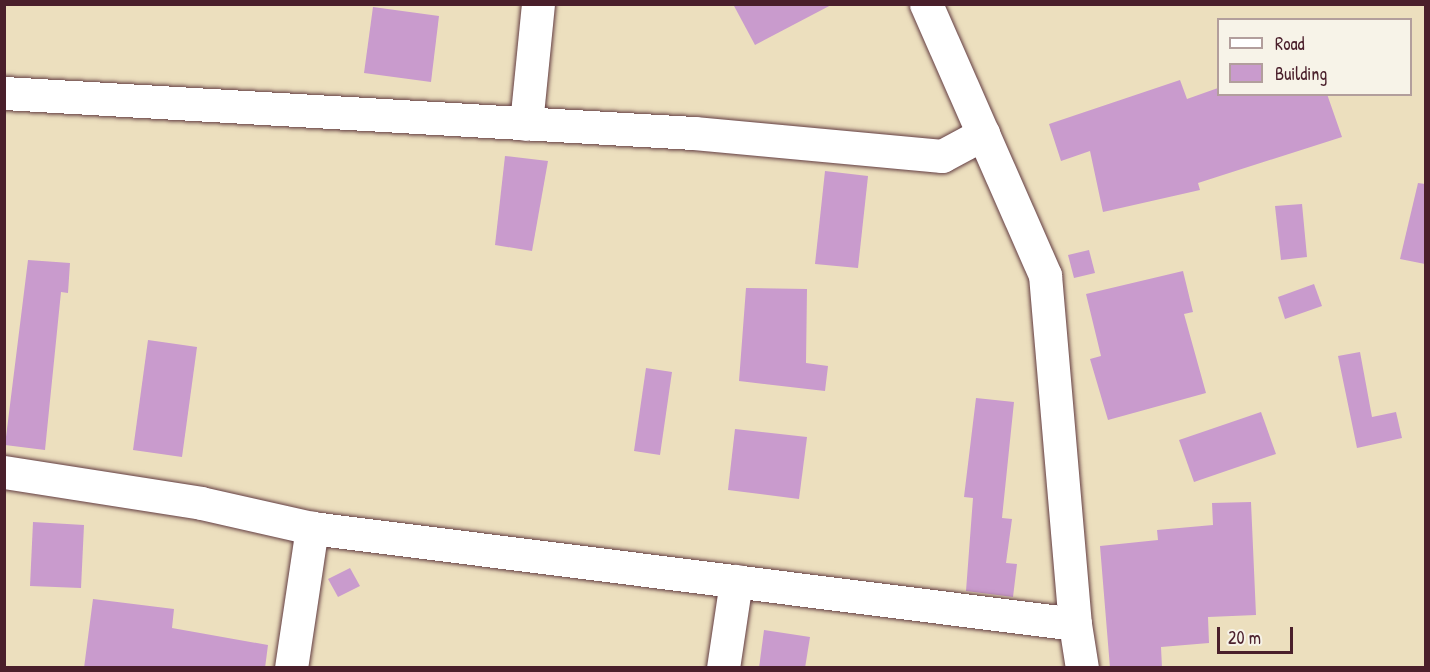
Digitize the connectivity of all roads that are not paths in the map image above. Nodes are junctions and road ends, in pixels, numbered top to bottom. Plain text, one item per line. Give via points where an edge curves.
1 (538, 4) edge
2 (926, 4) edge
3 (4, 93) edge
4 (526, 123) junction
5 (983, 134) junction
6 (4, 472) edge
7 (312, 528) junction
8 (736, 581) junction
9 (1075, 624) junction
10 (291, 668) edge
11 (723, 668) edge
12 (1082, 668) edge

1 - 4 street
2 - 5 street
3 - 4 street
4 - 5 street via 694,133 942,156
5 - 9 street via 1045,275
6 - 7 street via 201,503
7 - 8 street
7 - 10 street
8 - 9 street
8 - 11 street
9 - 12 street

